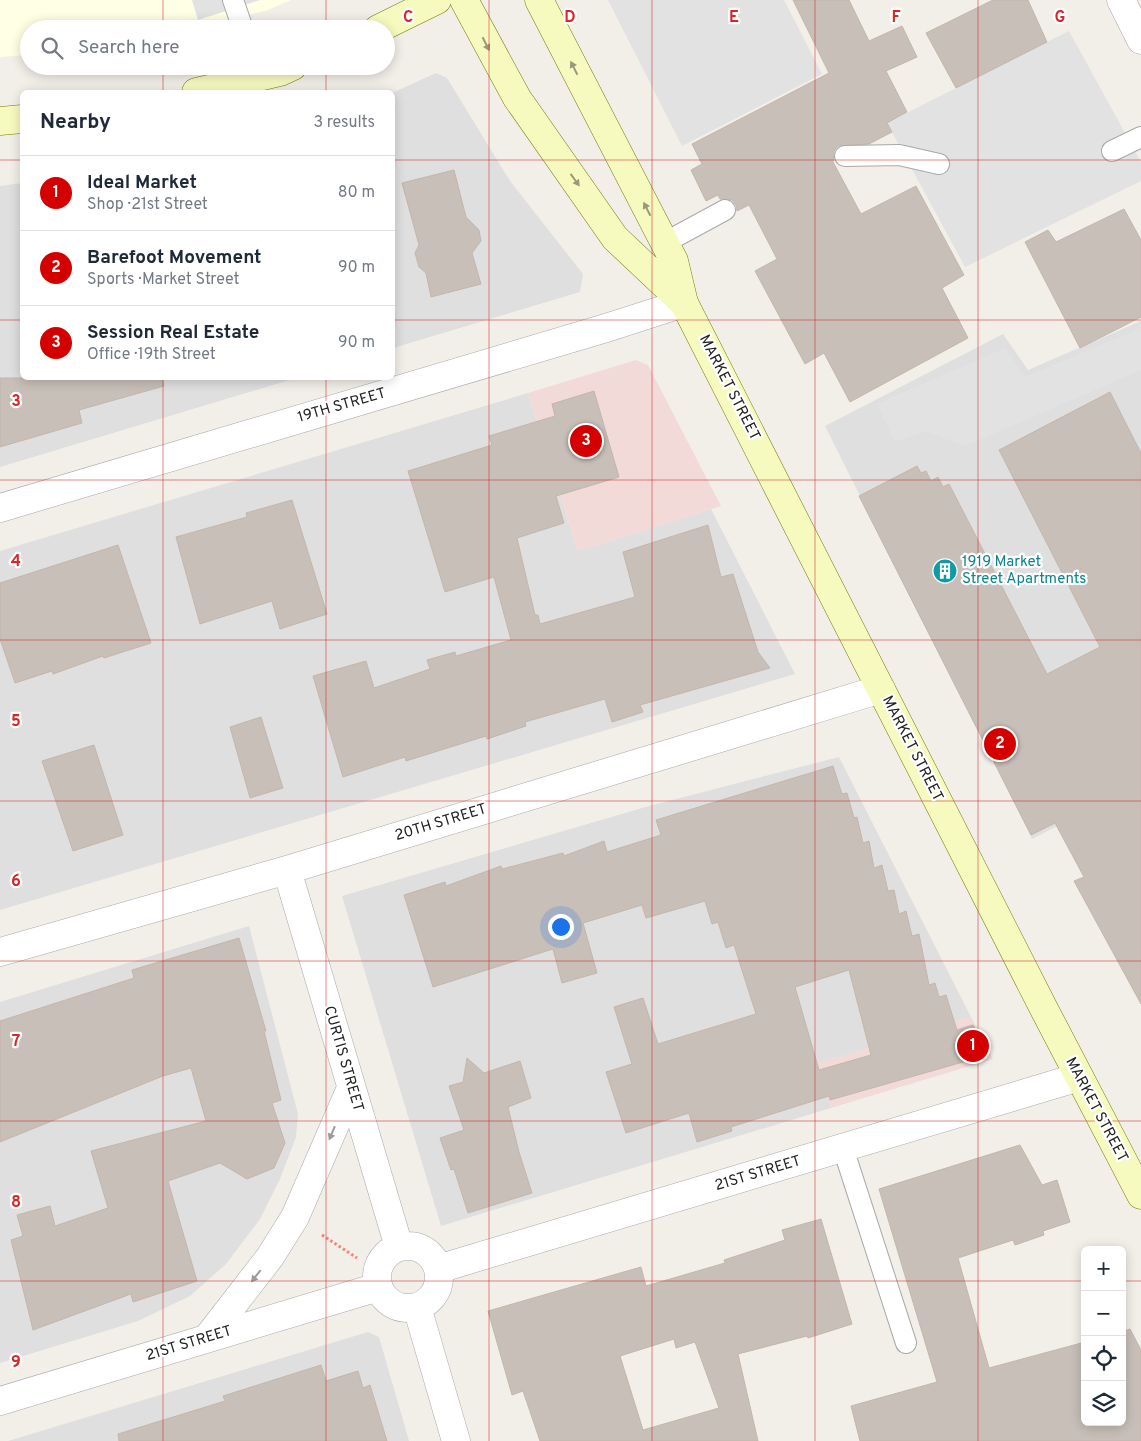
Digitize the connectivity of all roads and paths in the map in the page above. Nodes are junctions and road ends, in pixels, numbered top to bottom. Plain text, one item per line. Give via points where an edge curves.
1 (233, 0) edge
2 (437, 0) edge
3 (464, 0) edge
4 (539, 0) edge
5 (1122, 0) edge
6 (240, 20) edge
7 (395, 21) edge
8 (1141, 40) edge
9 (249, 75) edge
10 (202, 90) edge
11 (20, 119) edge
12 (0, 121) edge
13 (1141, 137) edge
14 (1112, 150) dead end
15 (846, 156) dead end
16 (939, 164) dead end
17 (726, 210) dead end
18 (664, 243) junction
19 (684, 302) junction
20 (0, 508) edge
21 (881, 689) junction
22 (287, 870) junction
23 (0, 952) edge
24 (1079, 1077) junction
25 (351, 1088) junction
26 (843, 1148) junction
27 (1141, 1195) edge
28 (295, 1217) junction
29 (399, 1247) junction
30 (438, 1269) junction
31 (378, 1277) junction
32 (417, 1307) junction
33 (208, 1338) junction
34 (906, 1343) dead end
35 (0, 1401) edge
36 (456, 1441) edge

1 - 6 lane
2 - 7 main road
3 -> 19 main road, MARKET STREET via 517,98 615,238
18 -> 4 main road, MARKET STREET
5 - 8 street
9 - 10 main road
11 - 12 main road
13 - 14 lane
15 - 16 lane via 899,155
17 - 18 lane
18 - 19 main road, MARKET STREET via 674,261
19 - 20 street, 19TH STREET
19 - 21 main road, MARKET STREET
21 - 22 street, 20TH STREET
21 - 24 main road, MARKET STREET
22 - 23 street, 20TH STREET
22 - 25 street, CURTIS STREET
24 - 26 street, 21ST STREET
24 - 27 main road, MARKET STREET
25 -> 28 street
25 - 29 street, CURTIS STREET
26 - 30 street, 21ST STREET
26 - 34 lane
28 - 31 path
28 -> 33 street via 270,1257
29 - 30 street via 423,1250 433,1258
29 - 31 street via 387,1255
30 - 32 street via 439,1282 435,1293
31 - 32 street via 384,1298 393,1305
31 - 33 street, 21ST STREET
32 - 36 street
33 - 35 street, 21ST STREET

